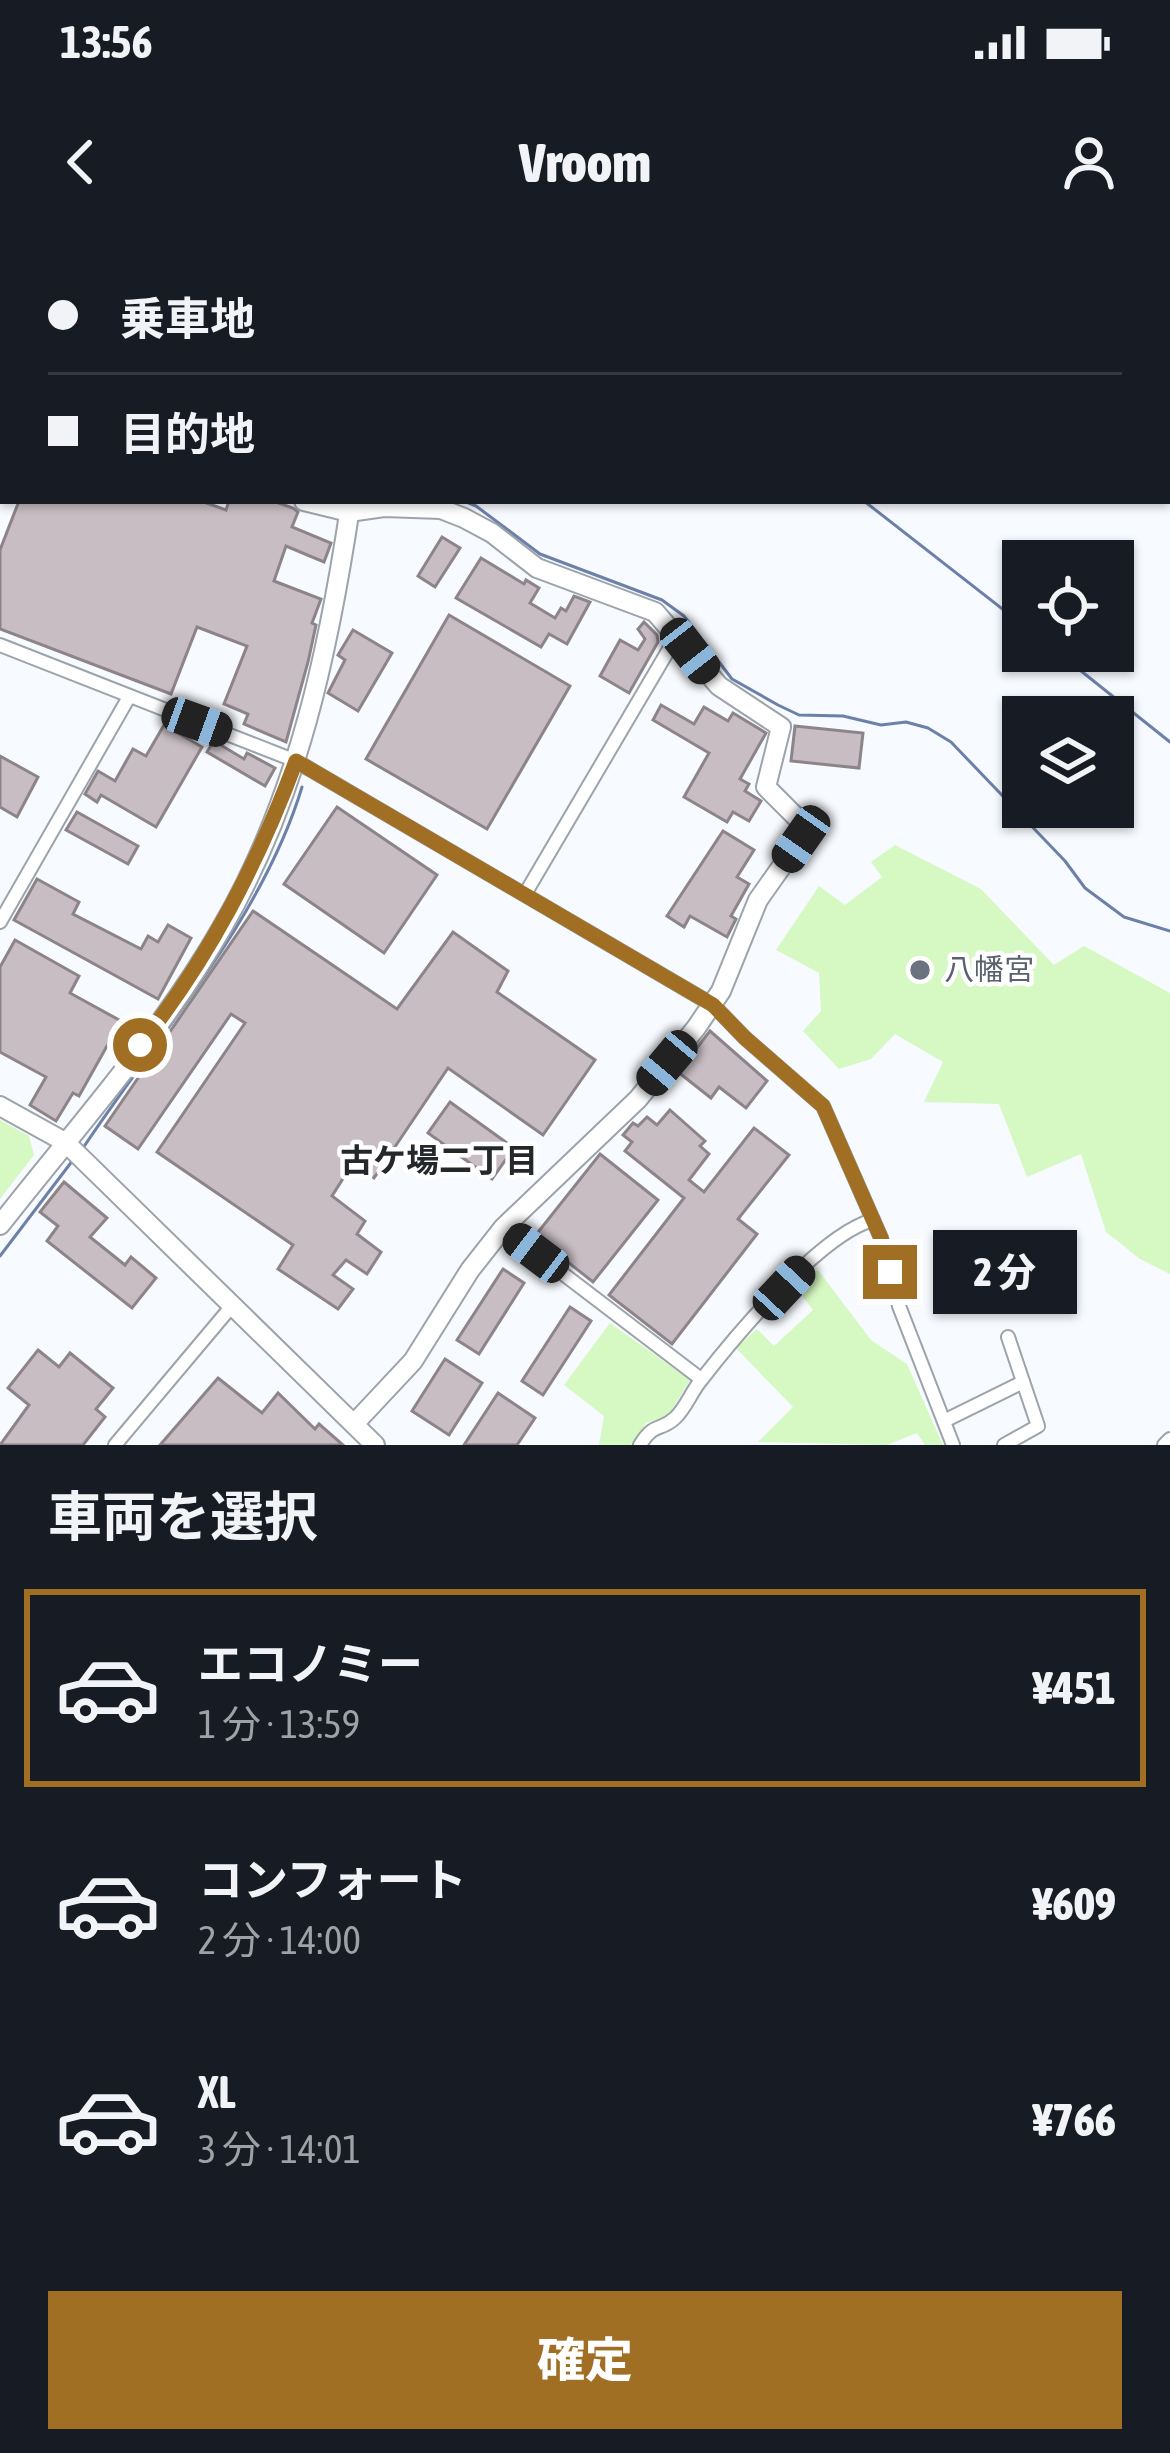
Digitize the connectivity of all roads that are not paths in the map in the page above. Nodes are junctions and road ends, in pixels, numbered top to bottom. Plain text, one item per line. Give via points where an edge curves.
1 (350, 507) edge
2 (675, 639) junction
3 (0, 645) edge
4 (129, 697) junction
5 (296, 761) junction
6 (525, 894) junction
7 (0, 922) edge
8 (713, 1005) junction
9 (0, 1106) edge
10 (65, 1142) junction
11 (873, 1220) junction
12 (0, 1225) edge
13 (503, 1228) junction
14 (231, 1307) junction
15 (1008, 1337) dead end
16 (701, 1379) junction
17 (1023, 1382) junction
18 (944, 1420) junction
19 (362, 1437) edge
20 (115, 1445) edge
21 (640, 1445) edge
22 (953, 1445) edge
23 (1004, 1445) edge

1 - 2 street via 452,514 536,568 655,612
1 - 5 street via 327,646
2 - 6 street
2 - 8 street via 719,686 781,727 766,787 802,823 801,839 758,900
3 - 4 street
4 - 5 street
4 - 7 street
5 - 6 street
5 - 10 street via 223,926
6 - 8 street
8 - 11 street via 823,1106
8 - 13 street via 638,1099
9 - 10 street
10 - 12 street
10 - 14 street
11 - 16 street via 833,1238
11 - 18 street
13 - 16 street
13 - 19 street
14 - 19 street
14 - 20 street
15 - 17 street
16 - 21 street via 674,1420 651,1427
17 - 18 street
17 - 23 street via 1038,1426
18 - 22 street

